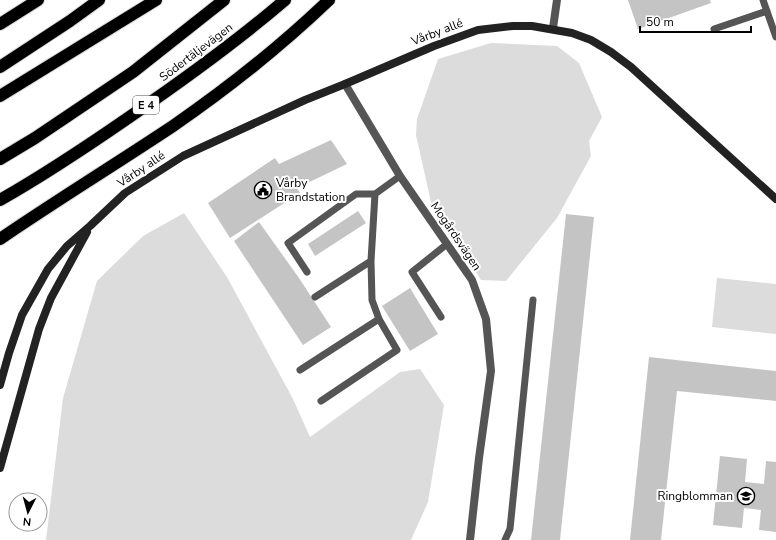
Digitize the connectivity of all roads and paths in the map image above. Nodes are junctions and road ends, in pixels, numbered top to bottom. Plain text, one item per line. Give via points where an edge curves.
1 (38, 0) edge
2 (99, 0) edge
3 (156, 0) edge
4 (224, 0) edge
5 (285, 0) edge
6 (329, 0) edge
7 (557, 0) edge
8 (763, 0) edge
9 (767, 11) junction
10 (0, 24) edge
11 (553, 28) junction
12 (714, 29) dead end
13 (776, 37) edge
14 (0, 68) edge
15 (345, 84) junction
16 (0, 96) edge
17 (0, 159) edge
18 (400, 176) junction
19 (375, 194) junction
20 (776, 199) edge
21 (0, 200) edge
22 (90, 226) junction
23 (0, 239) edge
24 (447, 244) junction
25 (371, 261) junction
26 (307, 272) dead end
27 (315, 297) dead end
28 (533, 300) dead end
29 (441, 316) dead end
30 (379, 319) junction
31 (300, 370) dead end
32 (0, 385) edge
33 (320, 401) dead end
34 (0, 468) edge
35 (470, 540) edge
36 (505, 540) edge

1 - 10 highway
2 - 14 highway
3 - 16 highway
4 - 17 highway via 133,72
5 - 21 highway, Södertäljevägen / E 4 via 204,65 81,150
6 - 23 highway via 272,51 225,88
7 - 11 street
8 - 9 lane
9 - 12 lane
9 - 13 lane
11 - 15 street, Vårby allé via 513,26 478,30
11 - 20 street, Vårby allé via 591,40 631,67
15 - 18 street, Mogårdsvägen
15 - 22 street, Vårby allé via 183,156 125,193
18 - 19 lane
18 - 24 street, Mogårdsvägen
19 - 25 lane
19 - 26 lane via 356,194 288,243
22 - 32 street, Vårby allé via 67,246 48,269 34,293 20,321
22 - 34 street, Vårby allé via 51,298 41,323
24 - 29 lane via 412,272
24 - 35 street, Mogårdsvägen via 472,280 486,319 491,371
25 - 27 lane
25 - 30 lane via 372,300
28 - 36 lane via 510,529
30 - 31 lane
30 - 33 lane via 397,350

